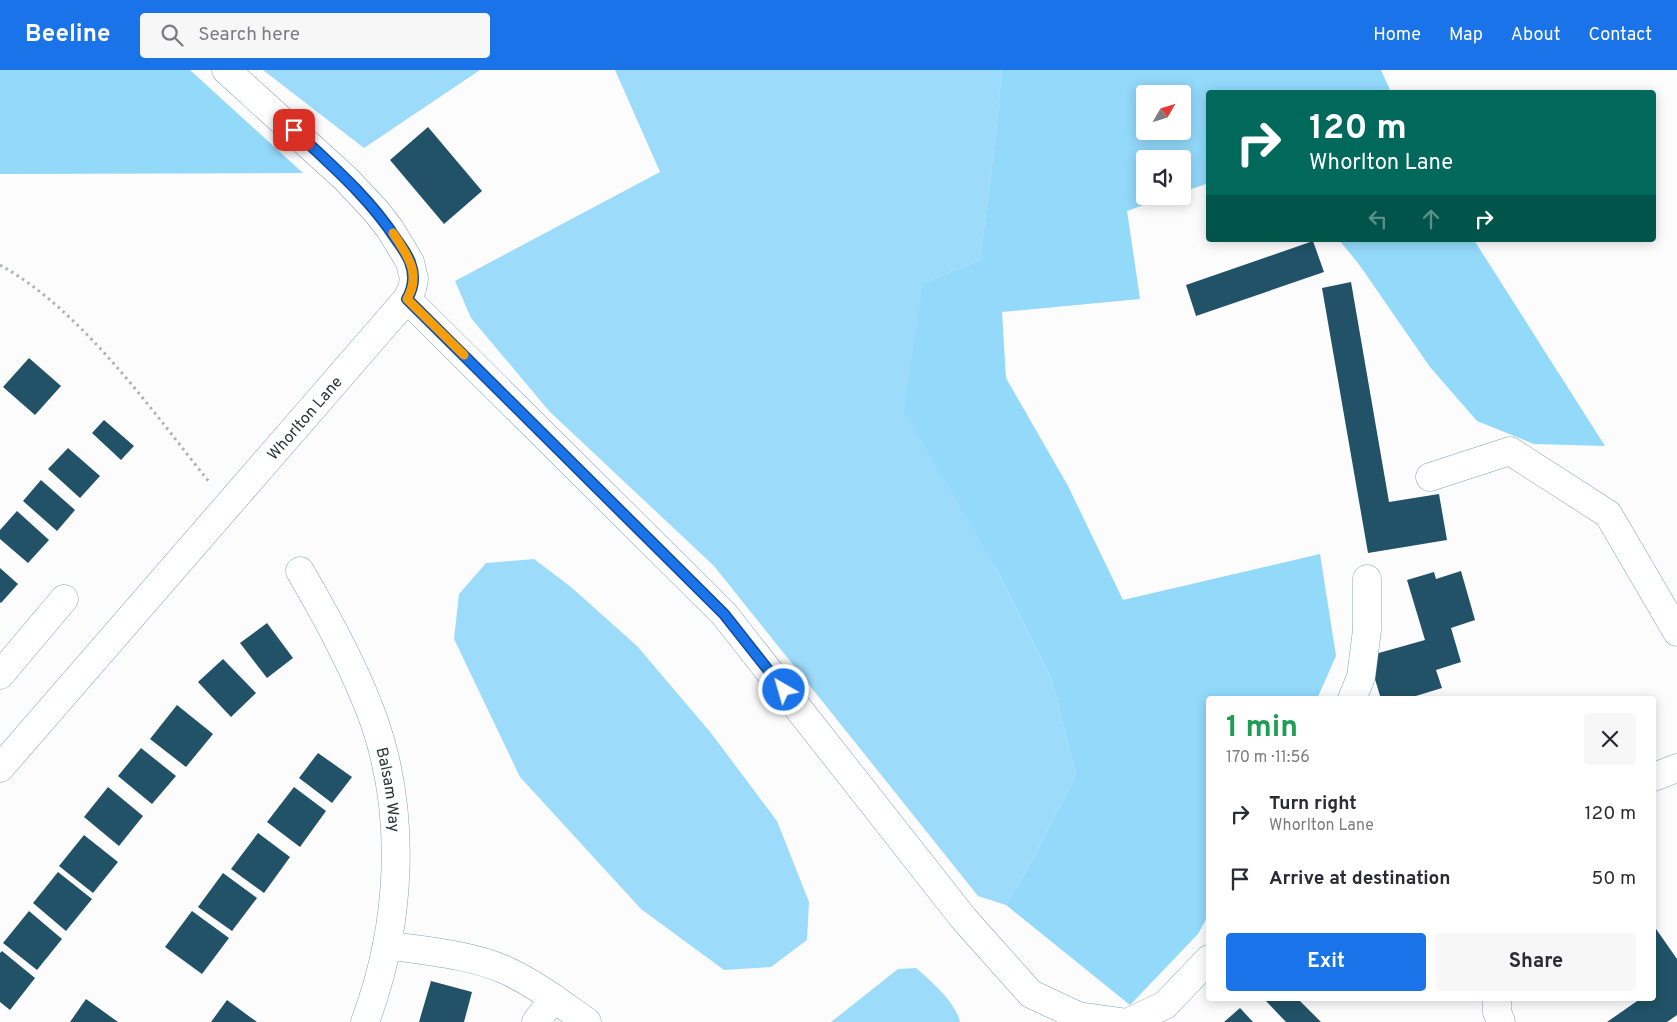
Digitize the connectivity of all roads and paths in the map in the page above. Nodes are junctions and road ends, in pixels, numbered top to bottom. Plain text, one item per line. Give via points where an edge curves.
1 (226, 70) edge
2 (0, 265) edge
3 (407, 299) junction
4 (1430, 477) dead end
5 (228, 505) junction
6 (300, 571) dead end
7 (1367, 579) dead end
8 (64, 599) dead end
9 (1677, 632) edge
10 (4, 661) edge
11 (1353, 696) edge
12 (0, 768) edge
13 (1677, 768) edge
14 (1656, 775) edge
15 (387, 945) junction
16 (1206, 962) edge
17 (554, 998) junction
18 (1496, 1001) edge
19 (365, 1022) edge
20 (536, 1022) edge
21 (586, 1022) edge
22 (1121, 1022) edge
23 (1129, 1022) edge
24 (1501, 1022) edge

1 - 3 street, Whorlton Lane via 346,178 376,211 410,262 414,279
2 - 5 path via 40,292 103,353
3 - 5 street, Whorlton Lane
3 - 22 street via 724,614 964,919 1030,994 1078,1016
4 - 9 street via 1510,451 1608,514
5 - 12 street, Whorlton Lane
6 - 15 street, Balsam Way via 349,660 384,754 393,803 395,842 395,883
7 - 11 street via 1367,630 1360,676
8 - 10 street
13 - 14 street
15 - 17 street via 478,960 526,981
15 - 19 street, Balsam Way
16 - 23 street via 1165,1005
17 - 20 street
17 - 21 street
18 - 24 street

